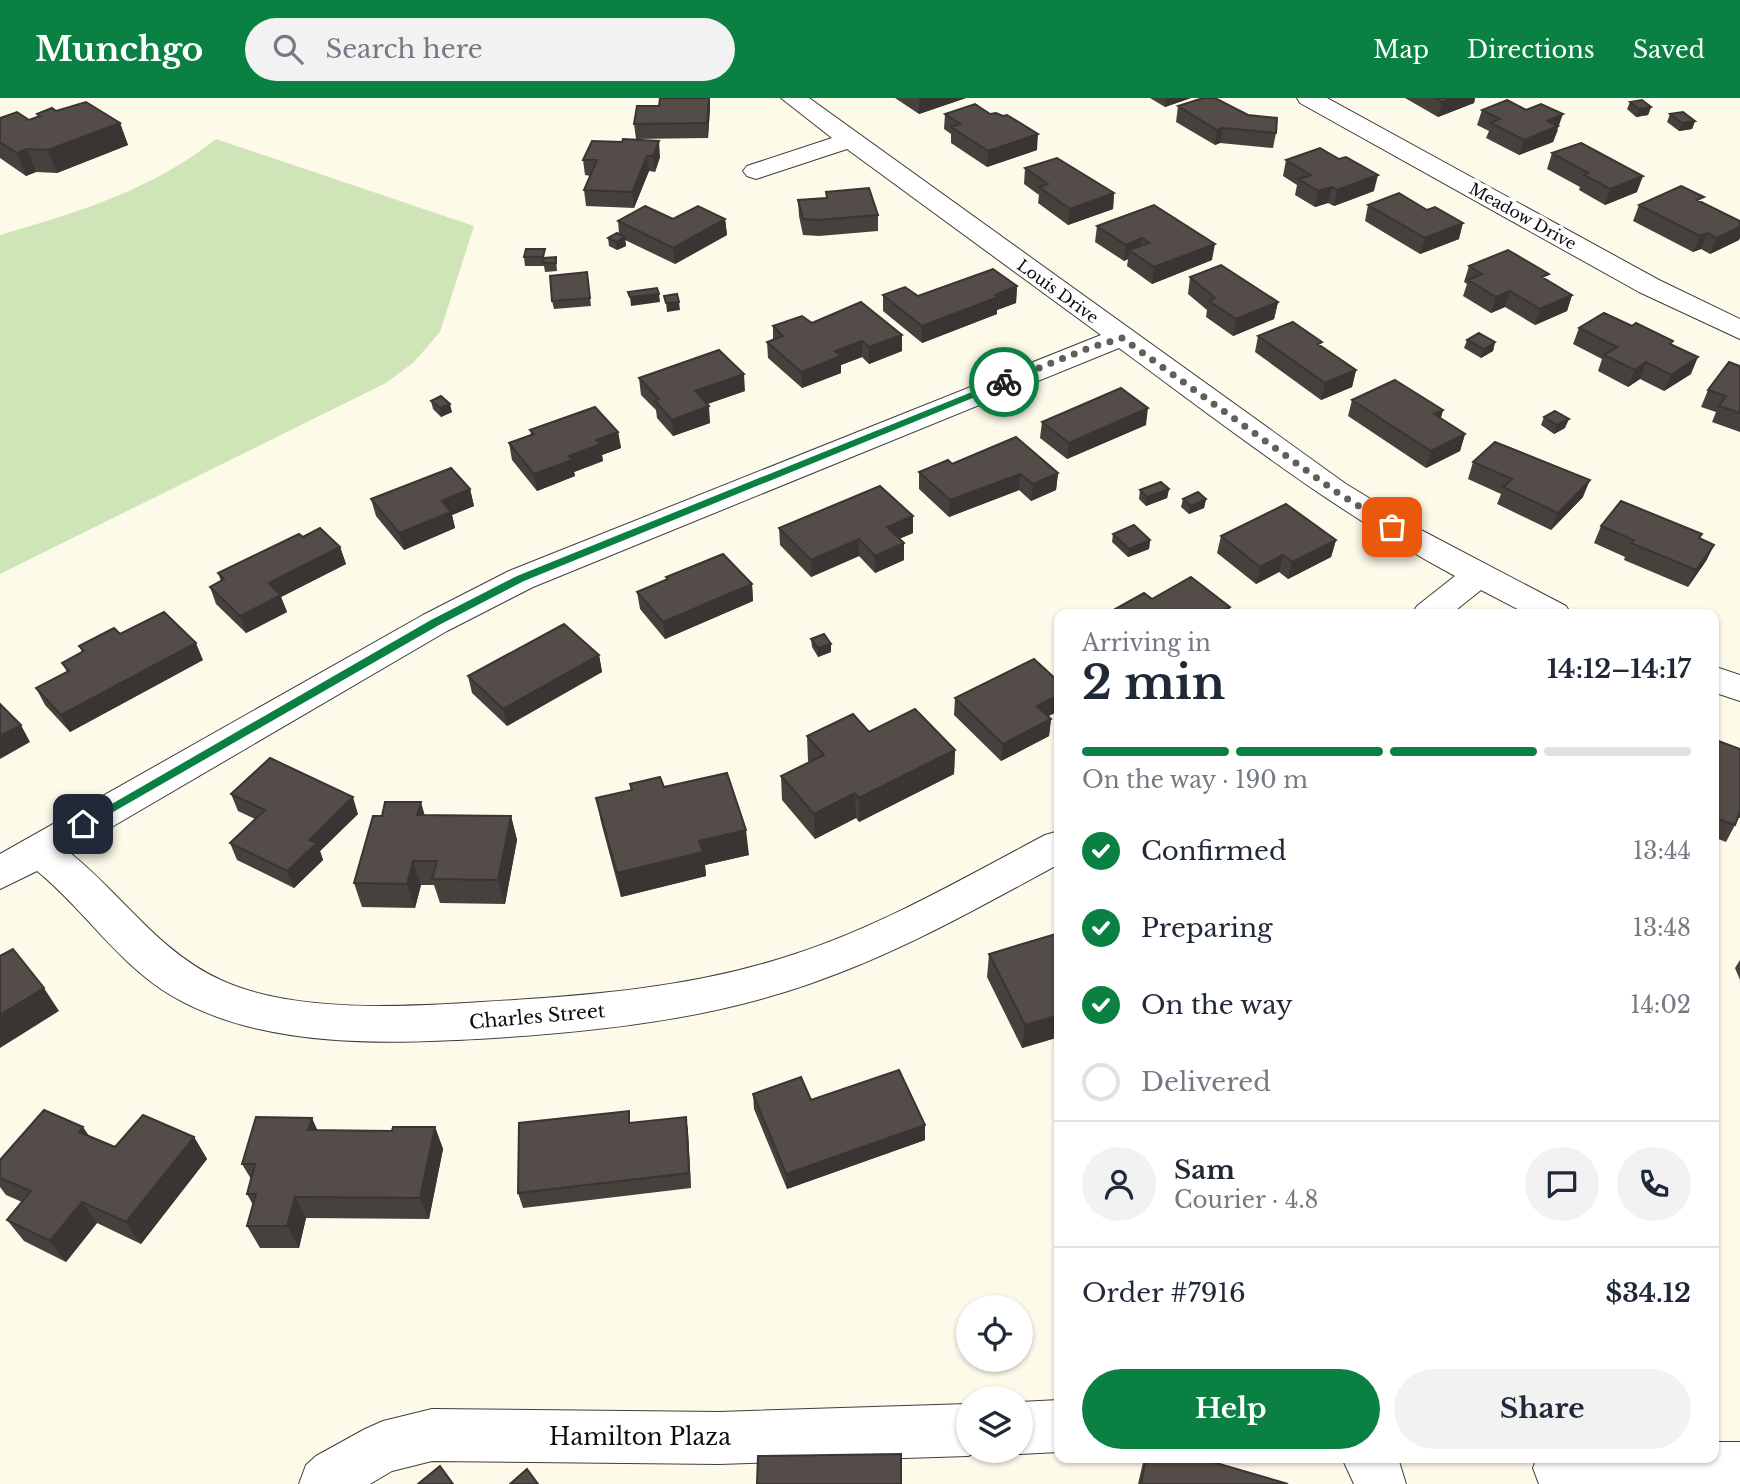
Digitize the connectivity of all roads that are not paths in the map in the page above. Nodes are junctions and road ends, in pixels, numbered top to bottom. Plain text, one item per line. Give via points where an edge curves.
1 (793, 98) edge
2 (1309, 98) edge
3 (849, 140) junction
4 (756, 171) dead end
5 (1740, 330) edge
6 (1122, 338) junction
7 (1477, 576) junction
8 (1435, 609) edge
9 (1544, 609) edge
10 (1719, 682) edge
11 (1740, 688) edge
12 (1054, 849) edge
13 (39, 850) junction
14 (0, 873) edge
15 (1054, 1426) edge
16 (1033, 1427) edge
17 (956, 1430) edge
18 (1372, 1463) edge
19 (1559, 1468) dead end
20 (1740, 1468) edge
21 (325, 1484) edge
22 (1380, 1484) edge

1 - 3 street, Louis Drive
2 - 5 street, Meadow Drive via 1649,286
3 - 4 street
3 - 6 street, Louis Drive
6 - 7 street, Louis Drive via 1335,491
6 - 13 street via 521,579 435,623
7 - 8 street
7 - 9 street, Louis Drive
10 - 11 street
12 - 13 street, Charles Street via 896,932 798,971 736,988 656,1005 563,1015 384,1023 263,1011 213,996 149,958 66,869
13 - 14 street
15 - 16 street
17 - 21 street, Hamilton Plaza via 719,1438 432,1434 383,1447
18 - 22 street
19 - 20 street

